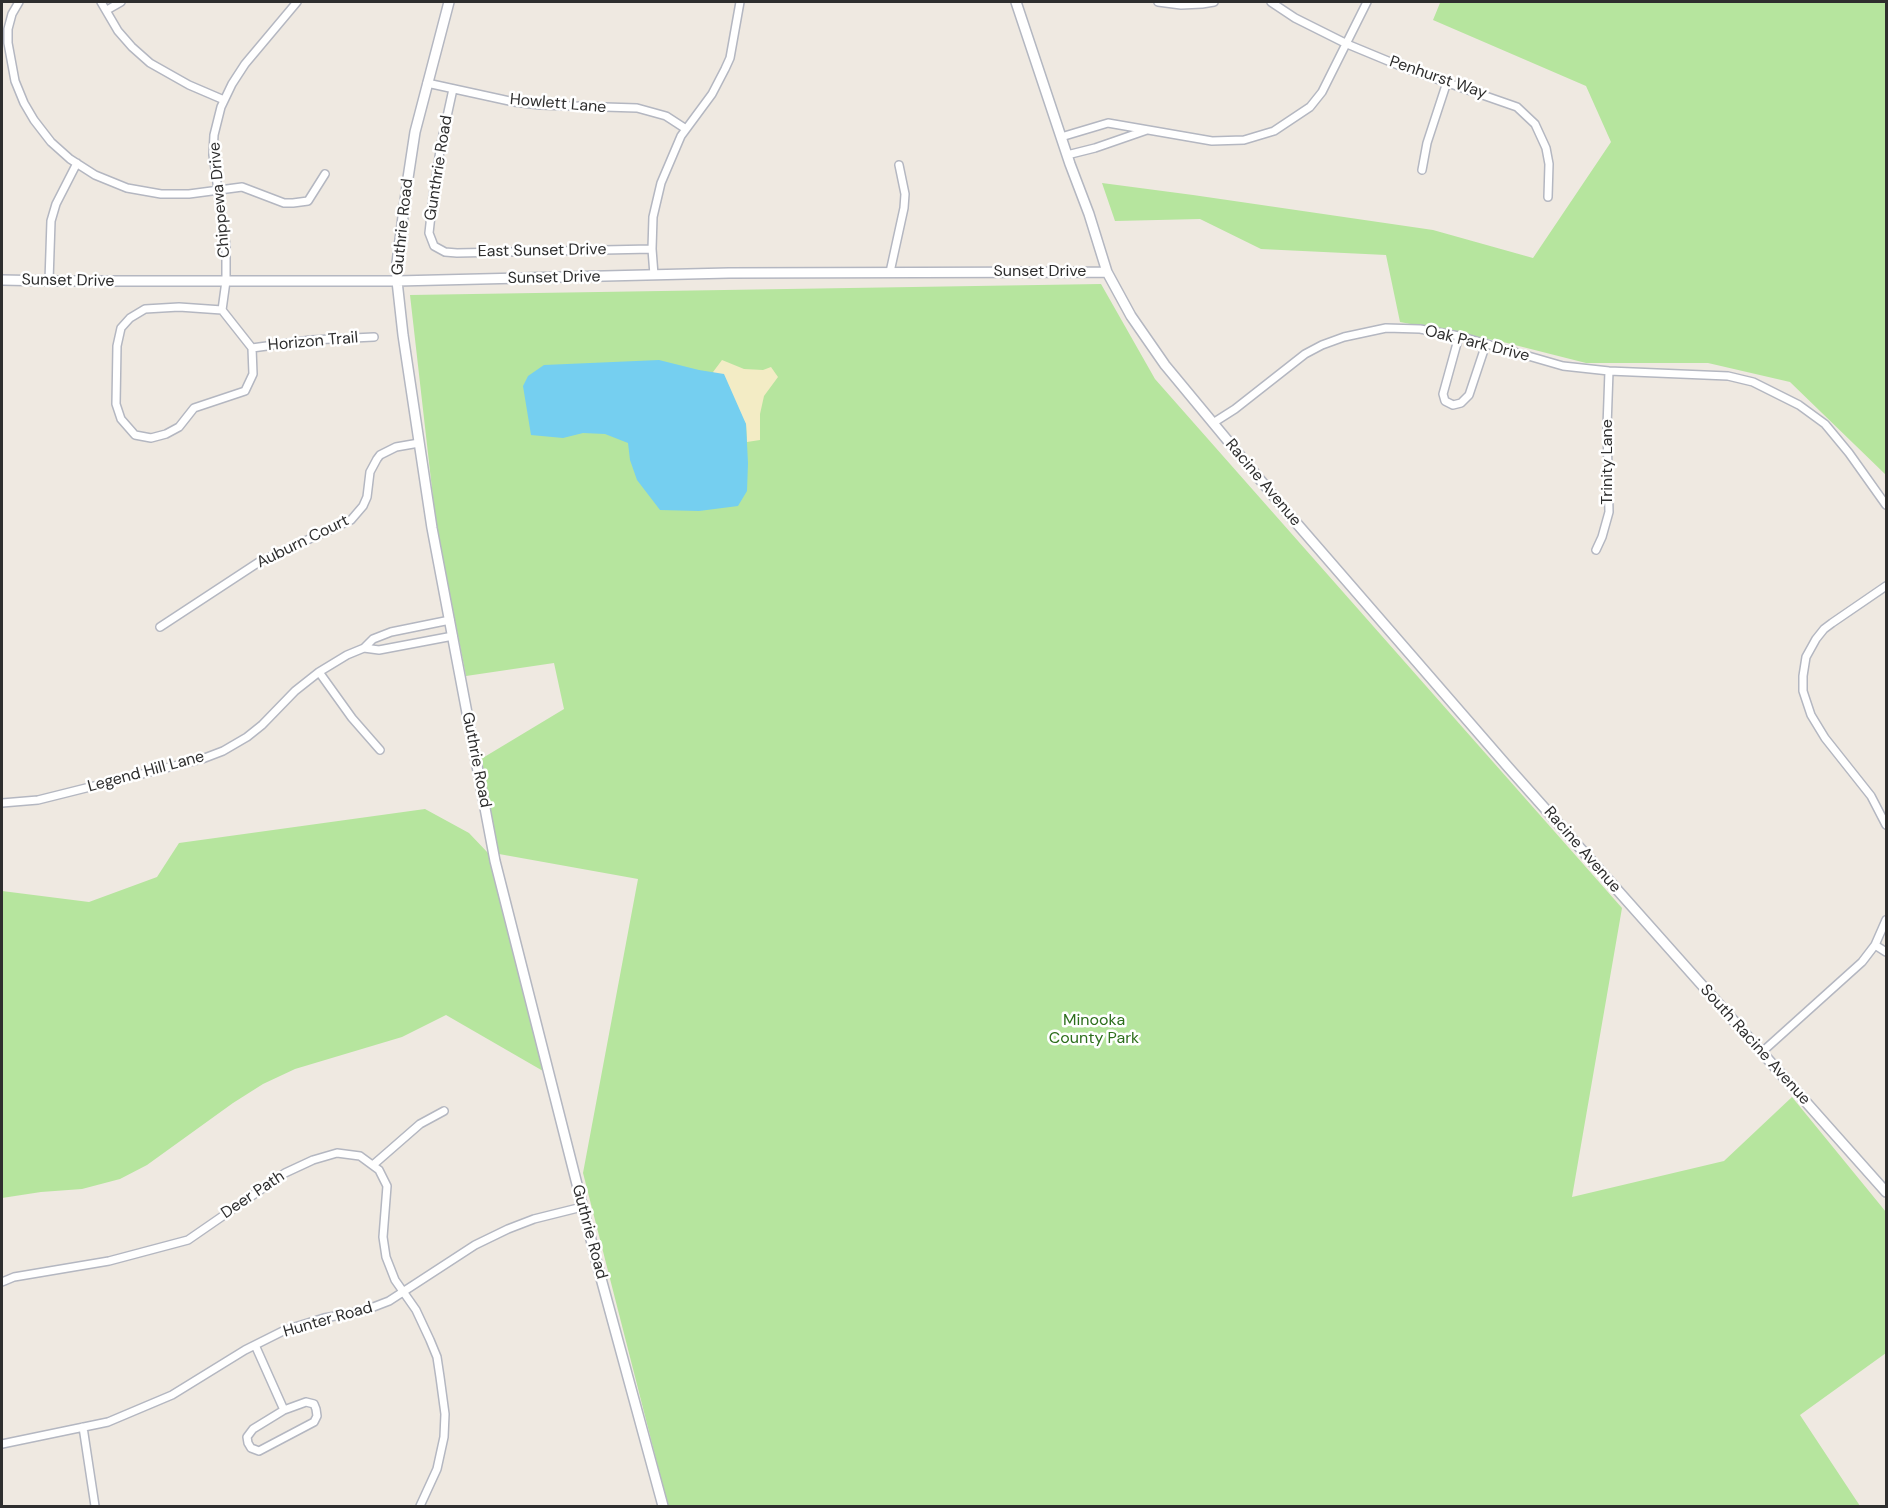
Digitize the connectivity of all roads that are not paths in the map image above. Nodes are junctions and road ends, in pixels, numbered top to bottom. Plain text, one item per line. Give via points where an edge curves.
1 (19, 2) edge
2 (101, 2) edge
3 (121, 2) edge
4 (297, 2) edge
5 (449, 2) edge
6 (740, 2) edge
7 (1016, 2) edge
8 (1158, 2) edge
9 (1214, 2) edge
10 (1271, 2) edge
11 (1367, 2) edge
12 (107, 10) junction
13 (1347, 44) junction
14 (1447, 82) junction
15 (427, 83) junction
16 (453, 89) junction
17 (224, 99) junction
18 (686, 129) junction
19 (1147, 130) junction
20 (1061, 137) junction
21 (1067, 154) junction
22 (77, 163) junction
23 (899, 165) dead end
24 (1422, 170) dead end
25 (324, 174) dead end
26 (218, 190) junction
27 (1548, 196) dead end
28 (434, 246) joint
29 (652, 249) junction
30 (890, 272) junction
31 (1107, 272) junction
32 (654, 275) junction
33 (2, 280) edge
34 (49, 281) junction
35 (226, 281) junction
36 (397, 281) junction
37 (222, 310) junction
38 (1459, 336) junction
39 (374, 337) dead end
40 (1486, 344) junction
41 (252, 348) junction
42 (1610, 371) junction
43 (1213, 423) junction
44 (419, 443) junction
45 (1887, 505) edge
46 (1596, 550) dead end
47 (1887, 586) edge
48 (450, 620) junction
49 (160, 627) dead end
50 (408, 629) junction
51 (453, 636) junction
52 (410, 644) junction
53 (364, 648) junction
54 (320, 672) junction
55 (380, 750) dead end
56 (2, 803) edge
57 (1887, 825) edge
58 (1623, 897) joint
59 (1887, 920) edge
60 (1875, 945) junction
61 (1887, 952) edge
62 (1762, 1052) junction
63 (444, 1111) dead end
64 (373, 1165) junction
65 (1887, 1192) edge
66 (582, 1207) junction
67 (2, 1282) edge
68 (403, 1292) junction
69 (255, 1345) junction
70 (284, 1410) junction
71 (83, 1427) junction
72 (2, 1444) edge
73 (95, 1506) edge
74 (420, 1506) edge
75 (663, 1506) edge

1 - 22 street via 8,29 15,81 34,120 51,142
2 - 12 street
3 - 12 street
4 - 17 street, Chippewa Drive via 245,64
5 - 15 street, Guthrie Road
6 - 18 street via 730,58 712,94
7 - 20 street, Racine Avenue
8 - 9 street
10 - 13 street, Penhurst Way
11 - 13 street
12 - 17 street via 118,31 150,63
13 - 14 street, Penhurst Way
13 - 19 street via 1317,99 1274,131 1251,138 1212,141
14 - 24 street
14 - 27 street, Penhurst Way via 1508,102 1524,112 1534,124 1548,156
15 - 16 street, Howlett Lane
15 - 36 street, Guthrie Road via 408,178
16 - 18 street, Howlett Lane via 540,105 637,108 666,116
16 - 28 street, Gunthrie Road via 433,196 429,233
17 - 26 street, Chippewa Drive via 214,135
18 - 29 street via 669,161 656,200
19 - 20 street via 1108,123
19 - 21 street
20 - 21 street, Racine Avenue
21 - 31 street, Racine Avenue
22 - 26 street via 95,175 132,189 170,194
22 - 34 street via 51,221
23 - 30 street via 904,208
25 - 26 street via 308,201 284,202 242,187
26 - 35 street, Chippewa Drive via 226,246
28 - 29 street, East Sunset Drive via 457,253
29 - 32 street
30 - 31 street, Sunset Drive
30 - 32 street, Sunset Drive
31 - 43 street, Racine Avenue via 1165,365
32 - 36 street, Sunset Drive
33 - 34 street, Sunset Drive
34 - 35 street, Sunset Drive
35 - 36 street, Sunset Drive
35 - 37 street
36 - 44 street, Guthrie Road
37 - 41 street, Horizon Trail
37 - 41 street, Horizon Trail via 145,309 130,318 121,328 117,346 116,404 121,419 135,435 151,438 179,427 194,408 245,391 254,374
38 - 40 street, Oak Park Drive
38 - 40 street via 1443,394 1445,401 1453,405 1469,395
38 - 43 street, Oak Park Drive via 1386,328 1344,336 1305,354
39 - 41 street, Horizon Trail
40 - 42 street, Oak Park Drive via 1563,366
42 - 45 street, Oak Park Drive via 1731,376 1782,395 1833,432
42 - 46 street, Trinity Lane via 1609,512
43 - 58 street, Racine Avenue
44 - 48 street, Guthrie Road
44 - 49 street, Auburn Court via 396,447 376,459 367,497 351,520 259,562
47 - 57 street via 1824,629 1806,657 1803,676 1803,691 1811,715 1871,796
48 - 50 street, Legend Hill Lane
48 - 51 street, Guthrie Road
50 - 52 street
50 - 53 street, Legend Hill Lane via 379,635
51 - 52 street, Legend Hill Lane
51 - 66 street, Guthrie Road via 507,909
52 - 53 street, Legend Hill Lane via 379,650
53 - 54 street, Legend Hill Lane
54 - 55 street
54 - 56 street, Legend Hill Lane via 262,725 223,751 38,800
58 - 62 street, South Racine Avenue
59 - 60 street
60 - 61 street
60 - 62 street via 1851,974
62 - 65 street, South Racine Avenue
63 - 64 street via 420,1124
64 - 67 street, Deer Path via 360,1156 337,1153 313,1160 285,1173 188,1240 109,1261
64 - 68 street via 387,1186 383,1237 386,1257
66 - 68 street, Hunter Road via 507,1229
66 - 75 street, Guthrie Road
68 - 69 street, Hunter Road via 363,1311 285,1330
68 - 74 street via 416,1310 437,1357 445,1414 436,1470
69 - 70 street
69 - 71 street, Hunter Road via 172,1395 108,1422
70 - 70 street via 253,1429 248,1437 251,1448 266,1448 314,1422 317,1416 314,1404 306,1402
71 - 72 street, Hunter Road
71 - 73 street

